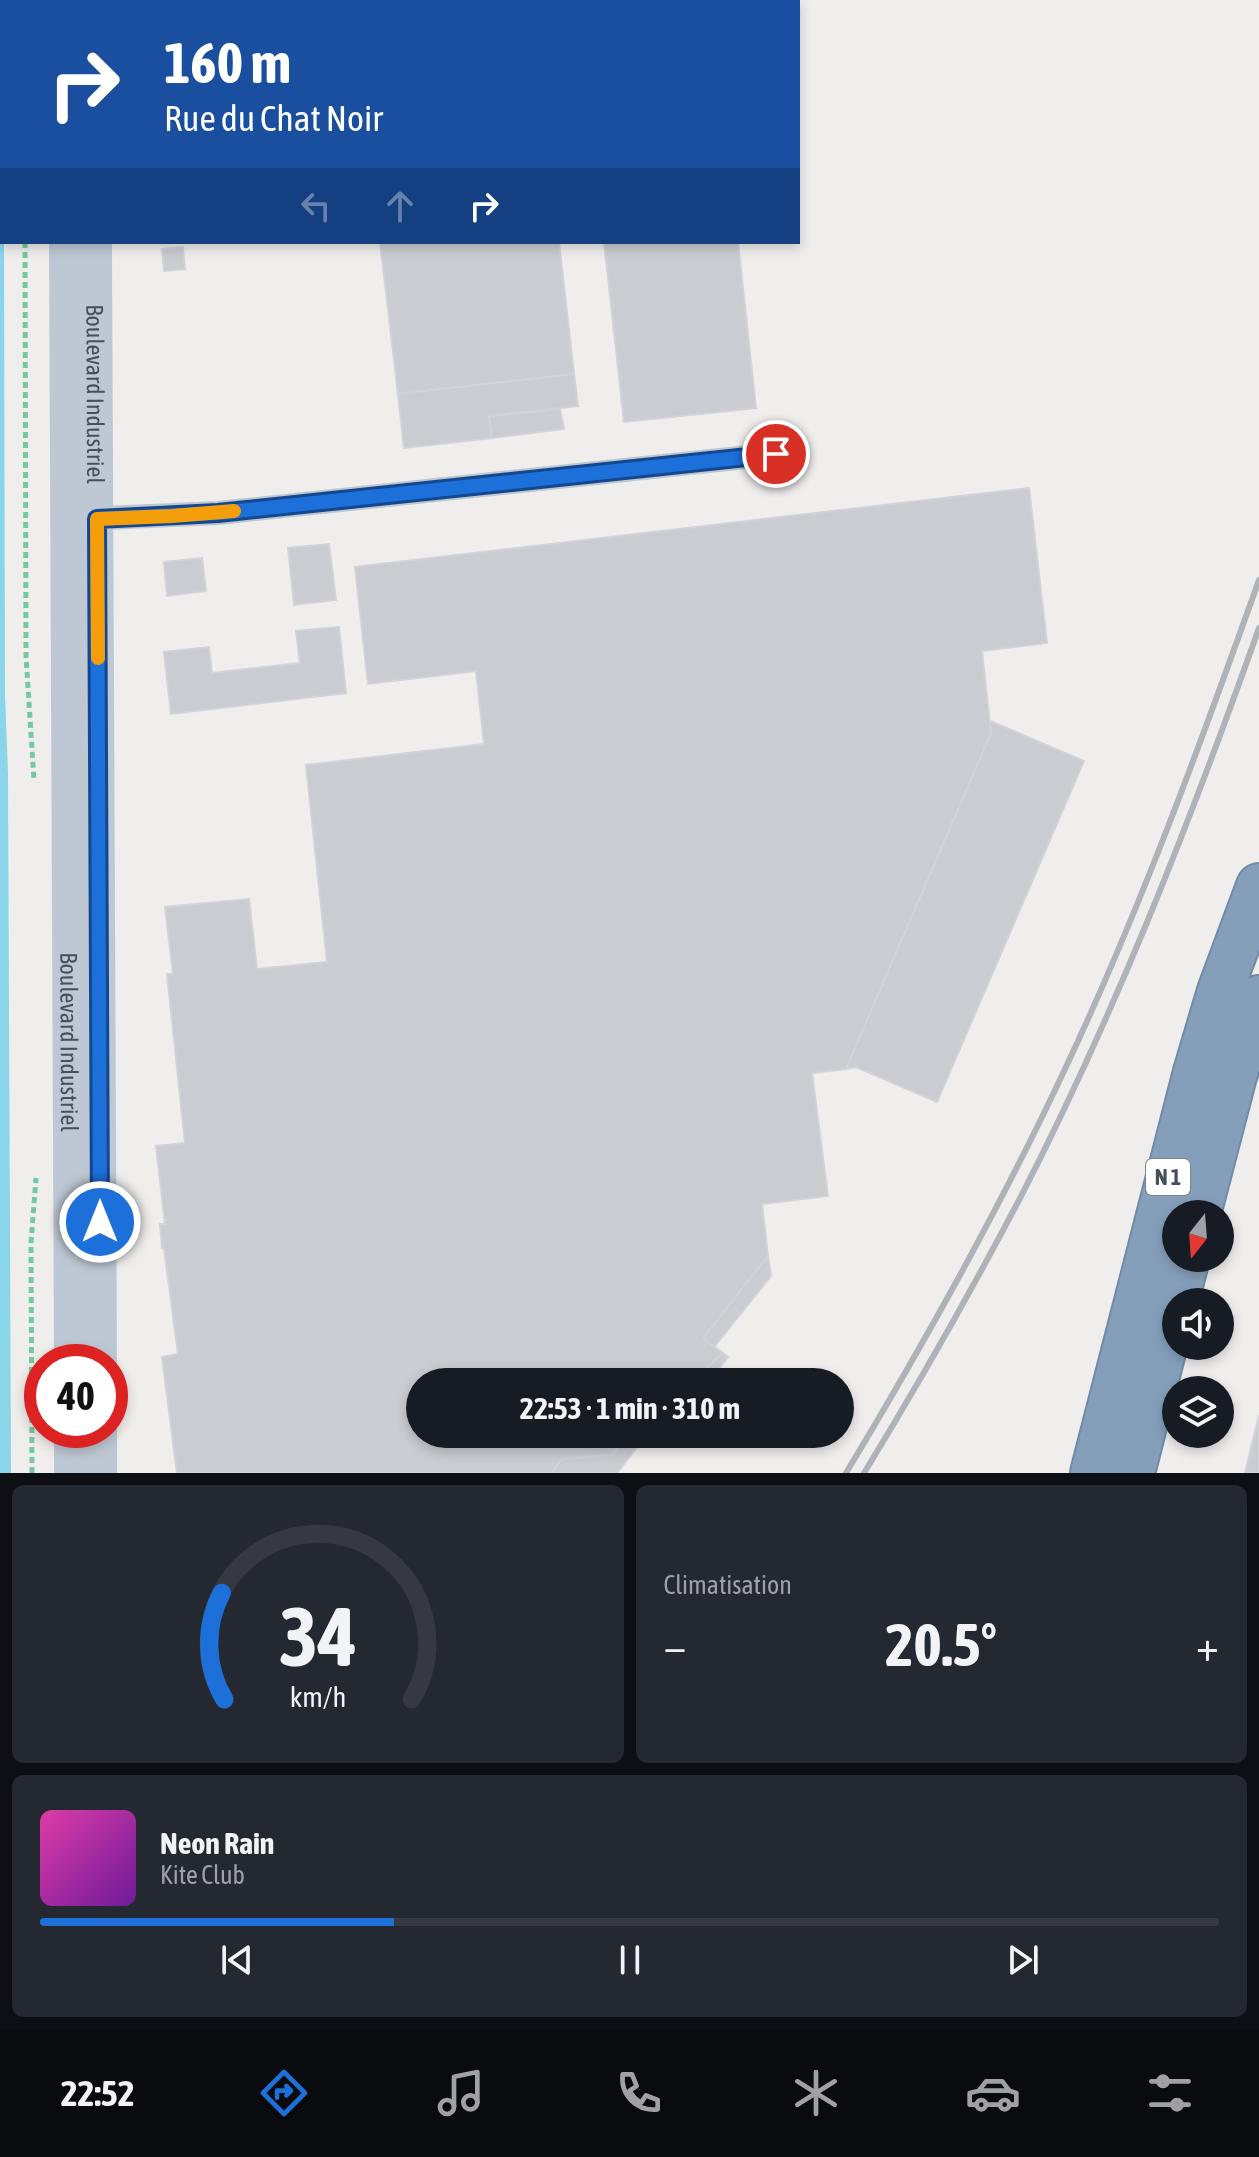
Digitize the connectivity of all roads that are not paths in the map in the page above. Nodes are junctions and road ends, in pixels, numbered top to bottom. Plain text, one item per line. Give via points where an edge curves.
1 (66, 244) edge
2 (95, 244) edge
3 (776, 454) dead end
4 (82, 519) junction
5 (1259, 886) edge
6 (1259, 998) edge
7 (1202, 1200) edge
8 (1183, 1272) edge
9 (71, 1344) edge
10 (100, 1344) edge
11 (71, 1448) edge
12 (100, 1448) edge
13 (71, 1473) edge
14 (100, 1473) edge
15 (1093, 1473) edge
16 (1132, 1473) edge

1 - 4 street, Boulevard Industriel
2 - 4 street, Boulevard Industriel
3 - 4 street via 218,513
4 - 9 street, Boulevard Industriel
4 - 10 street, Boulevard Industriel
5 - 15 highway, N 1 via 1196,1072
6 - 7 highway, N 1
8 - 16 highway
11 - 13 street
12 - 14 street

